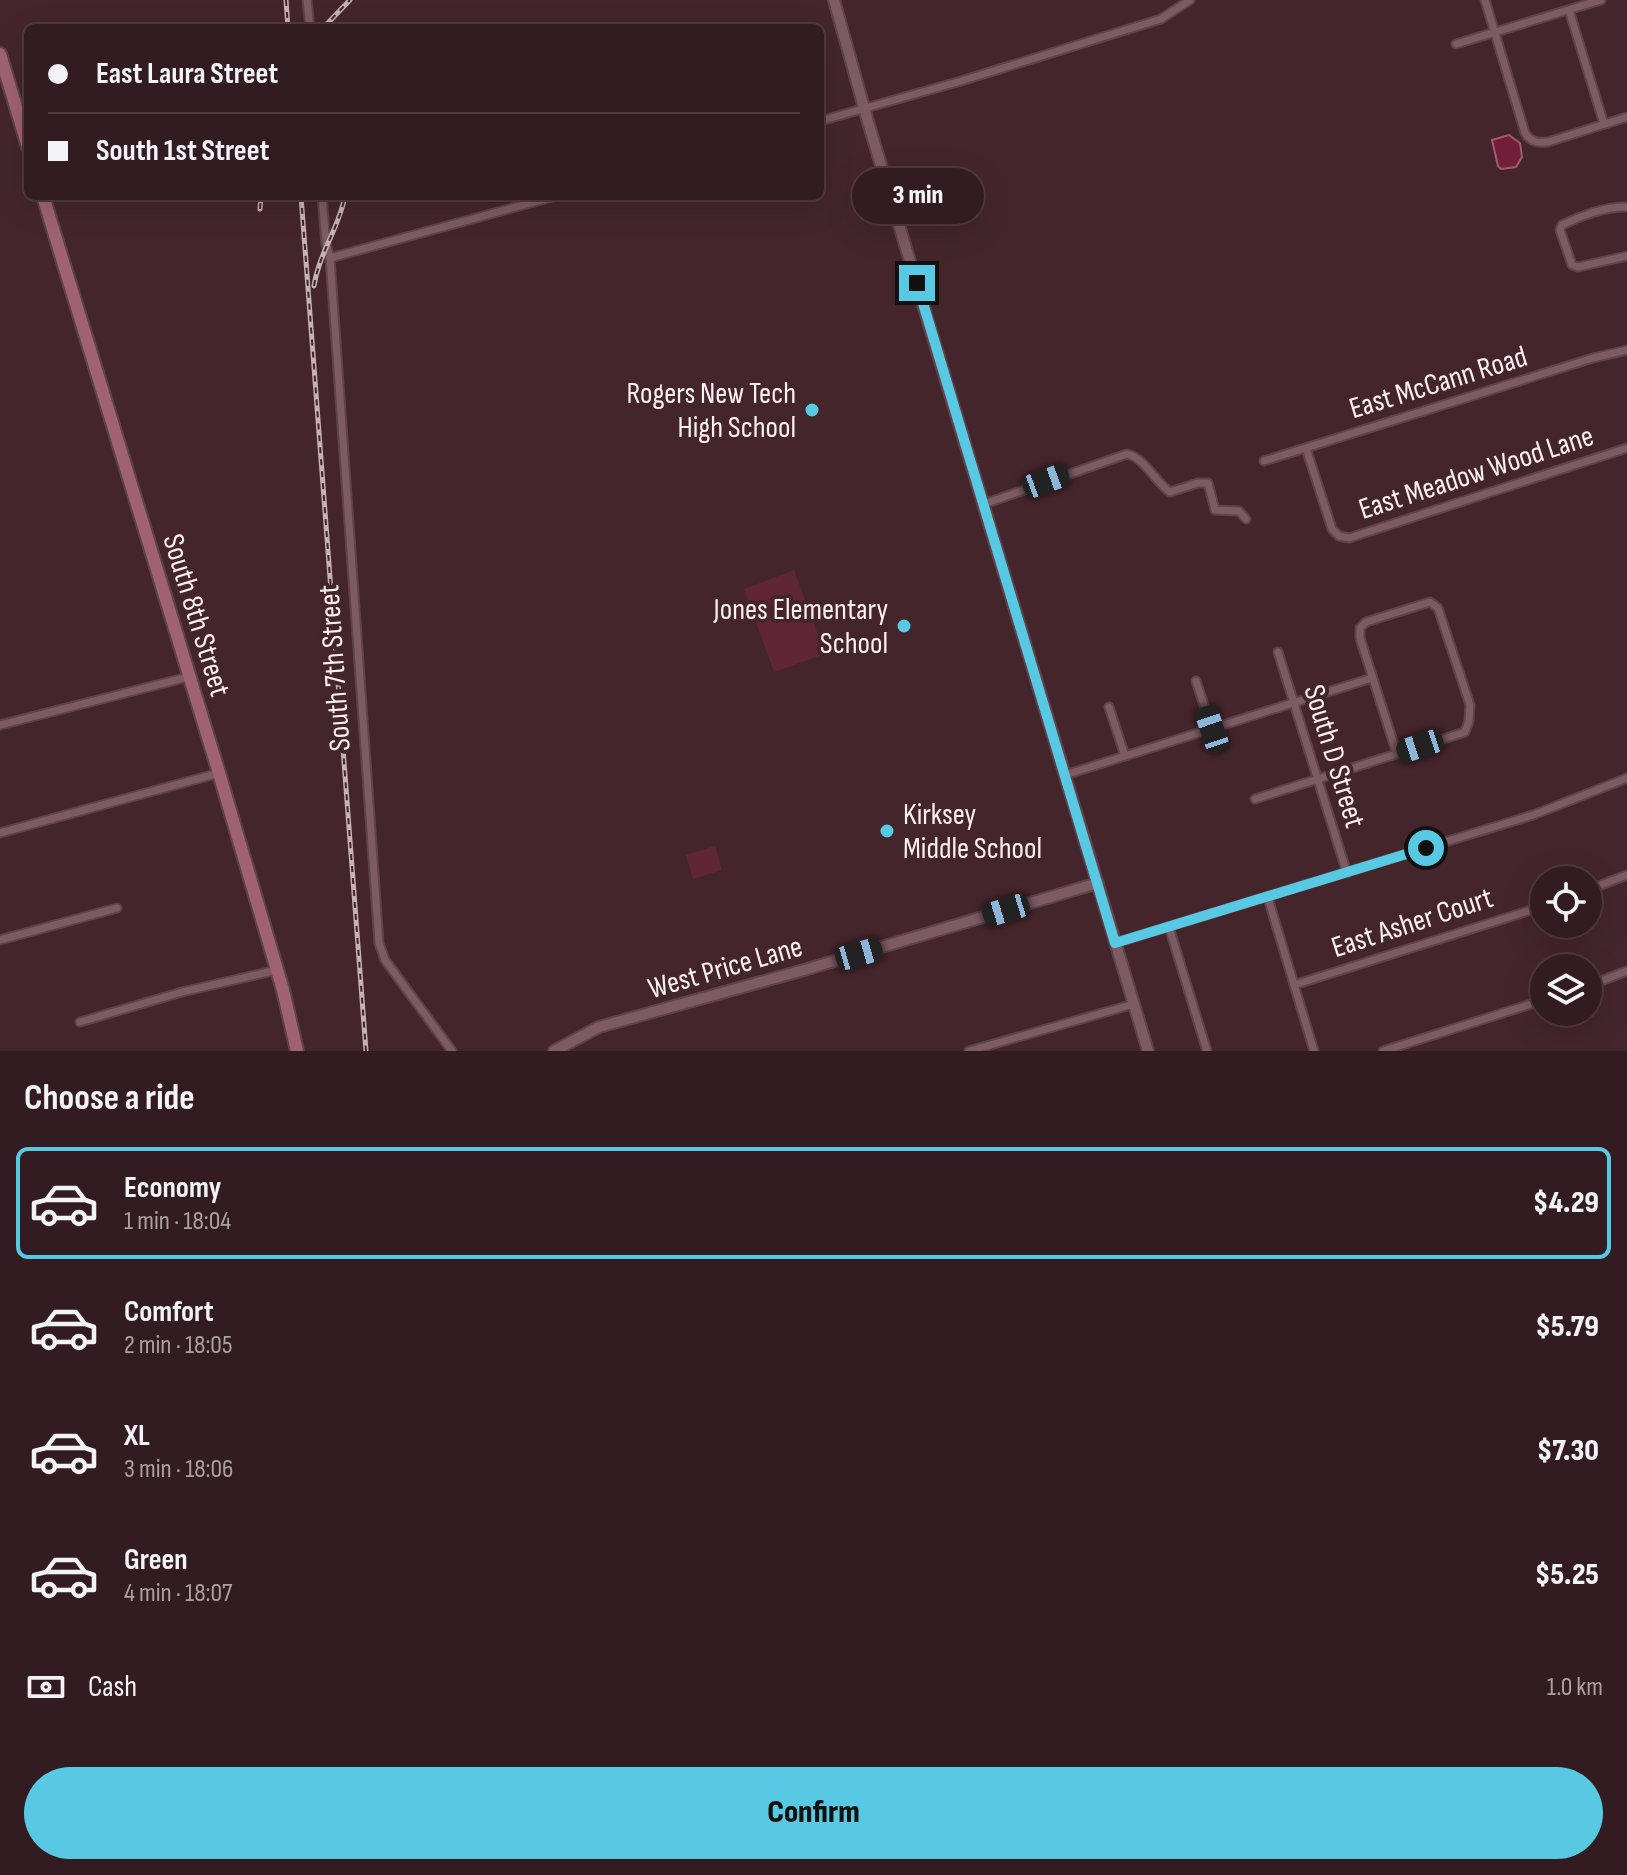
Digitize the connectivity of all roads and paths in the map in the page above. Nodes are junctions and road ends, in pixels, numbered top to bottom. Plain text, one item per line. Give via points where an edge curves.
1 (307, 0) edge
2 (834, 0) edge
3 (1190, 0) edge
4 (1485, 0) edge
5 (1601, 0) edge
6 (1569, 10) junction
7 (310, 24) edge
8 (1496, 32) junction
9 (1456, 44) dead end
10 (0, 54) edge
11 (863, 108) junction
12 (1627, 117) edge
13 (824, 120) edge
14 (1604, 124) junction
15 (24, 134) edge
16 (44, 200) edge
17 (322, 200) edge
18 (541, 200) edge
19 (1627, 207) edge
20 (1627, 256) edge
21 (330, 258) junction
22 (1627, 350) edge
23 (1306, 448) junction
24 (1627, 448) edge
25 (1264, 461) dead end
26 (984, 504) junction
27 (1246, 519) dead end
28 (1278, 652) dead end
29 (188, 677) junction
30 (1372, 678) junction
31 (1196, 681) dead end
32 (1293, 703) junction
33 (1109, 707) dead end
34 (0, 725) edge
35 (1212, 729) junction
36 (1397, 754) junction
37 (1125, 756) junction
38 (219, 773) junction
39 (1065, 775) junction
40 (1627, 778) edge
41 (1317, 779) junction
42 (1255, 799) dead end
43 (0, 833) edge
44 (1347, 873) junction
45 (1627, 875) edge
46 (1098, 883) junction
47 (1602, 885) edge
48 (1268, 898) junction
49 (117, 908) dead end
50 (1530, 910) edge
51 (1169, 927) junction
52 (0, 940) edge
53 (1115, 943) junction
54 (277, 970) junction
55 (1627, 971) edge
56 (1602, 981) edge
57 (1294, 985) junction
58 (1134, 1004) junction
59 (1530, 1004) edge
60 (80, 1022) dead end
61 (297, 1051) edge
62 (452, 1051) edge
63 (554, 1051) edge
64 (969, 1051) edge
65 (1148, 1051) edge
66 (1207, 1051) edge
67 (1314, 1051) edge
68 (1383, 1051) edge

1 - 7 street
2 - 11 main road
3 - 11 street via 1161,19
4 - 8 street
5 - 6 street
6 - 8 street
6 - 14 street
8 - 9 street
8 - 14 street via 1530,139 1538,143
10 - 15 main road
11 - 13 street
11 - 26 main road
12 - 14 street
16 - 29 main road, South 8th Street
17 - 21 street, South 7th Street
18 - 21 street
19 - 20 street via 1562,225 1560,230 1572,265
21 - 62 street, South 7th Street via 379,943 385,960
22 - 23 street, East McCann Road
23 - 24 street, East Meadow Wood Lane via 1332,529 1349,538
23 - 25 street, East McCann Road
26 - 27 street via 1127,454 1170,492 1208,483 1215,510 1239,511
26 - 39 main road
28 - 32 street, South D Street
29 - 34 street
29 - 38 main road, South 8th Street
30 - 32 street
30 - 36 street, South D Street
30 - 36 street, South D Street via 1360,628 1430,602 1438,608 1470,705 1469,721 1465,732
31 - 35 street
32 - 35 street
32 - 41 street, South D Street
33 - 37 street
35 - 37 street
36 - 41 street
37 - 39 street
38 - 43 street
38 - 54 main road, South 8th Street
39 - 46 main road
40 - 44 street via 1533,815
41 - 42 street
41 - 44 street, South D Street
44 - 48 street
45 - 47 street
46 - 53 main road
46 - 63 main road, West Price Lane via 599,1027
48 - 51 street
48 - 57 street
49 - 52 street
50 - 57 street, East Asher Court
51 - 53 street
51 - 66 street
53 - 58 main road
54 - 60 street
54 - 61 main road, South 8th Street
55 - 56 street
57 - 67 street
58 - 64 street
58 - 65 main road
59 - 68 street

